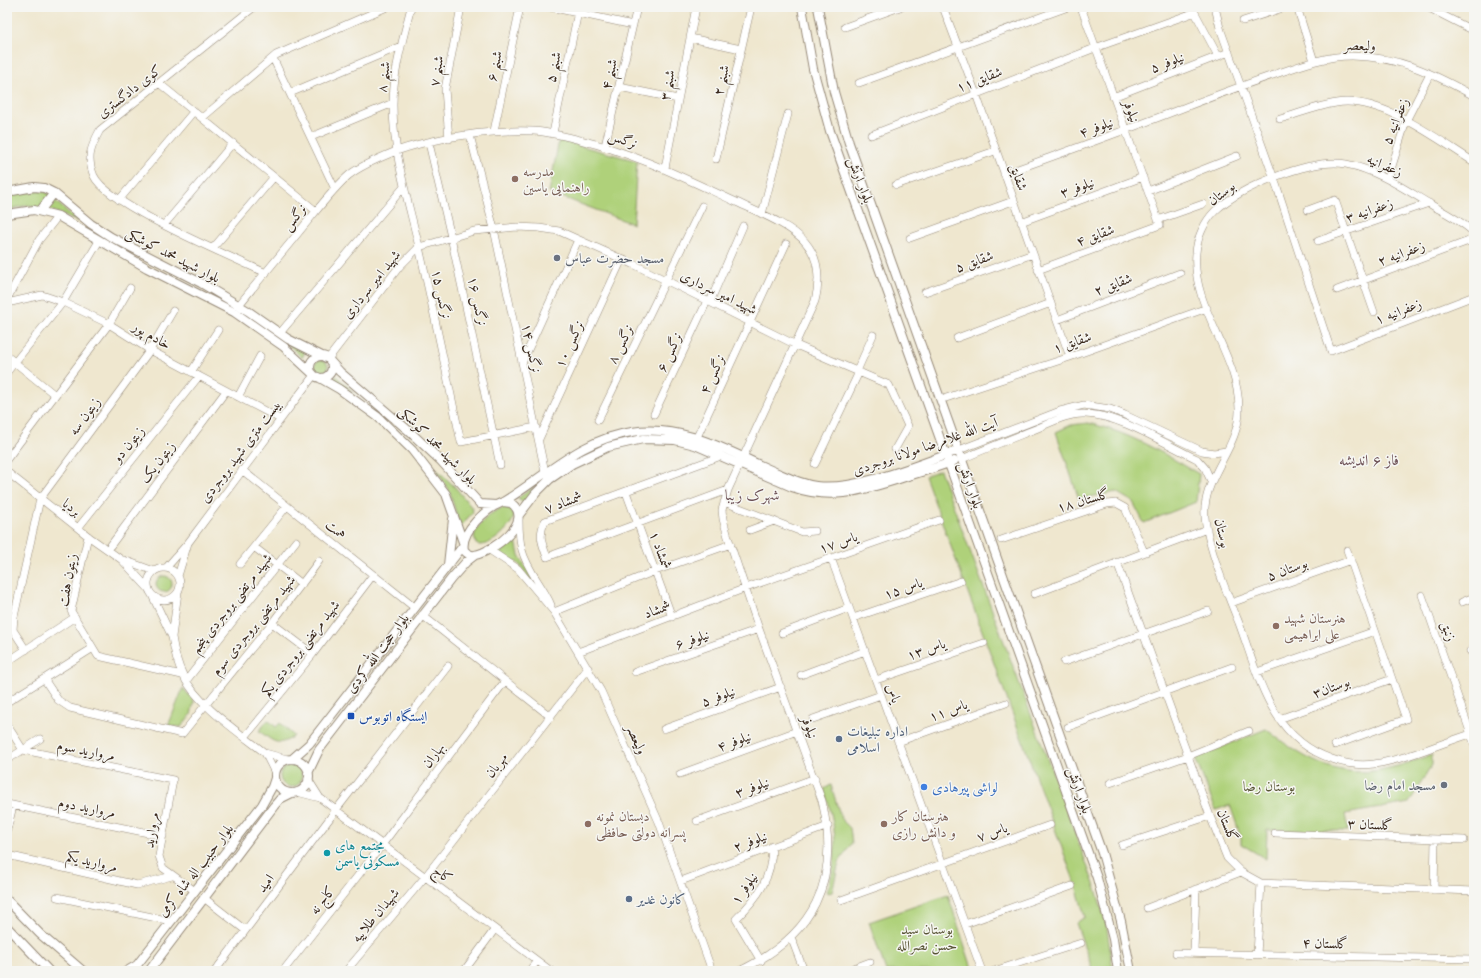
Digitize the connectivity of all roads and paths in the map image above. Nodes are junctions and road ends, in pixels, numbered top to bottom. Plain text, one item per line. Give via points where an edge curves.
1 (254, 7) edge
2 (387, 7) edge
3 (410, 7) edge
4 (462, 7) edge
5 (520, 7) edge
6 (550, 7) edge
7 (637, 7) edge
8 (696, 7) edge
9 (751, 7) edge
10 (802, 7) edge
11 (818, 7) edge
12 (900, 7) edge
13 (943, 7) edge
14 (1068, 7) edge
15 (1080, 7) edge
16 (1215, 7) edge
17 (1286, 7) edge
18 (1297, 7) edge
19 (1426, 7) edge
20 (578, 10) edge
21 (1193, 10) edge
22 (1243, 20) dead end
23 (633, 25) junction
24 (845, 28) dead end
25 (1474, 31) edge
26 (690, 38) junction
27 (401, 46) junction
28 (958, 47) junction
29 (1095, 48) junction
30 (741, 49) junction
31 (1229, 52) junction
32 (1218, 56) junction
33 (273, 58) junction
34 (1314, 61) junction
35 (1430, 74) junction
36 (859, 83) dead end
37 (160, 84) junction
38 (1241, 86) junction
39 (619, 87) junction
40 (290, 93) junction
41 (976, 94) junction
42 (1113, 96) junction
43 (1474, 96) edge
44 (678, 99) junction
45 (393, 103) junction
46 (194, 111) junction
47 (788, 114) dead end
48 (202, 118) junction
49 (1280, 119) dead end
50 (1406, 120) junction
51 (1126, 130) junction
52 (494, 131) junction
53 (553, 133) junction
54 (470, 135) junction
55 (871, 135) dead end
56 (311, 137) junction
57 (449, 139) junction
58 (429, 143) junction
59 (233, 144) junction
60 (605, 146) junction
61 (397, 151) junction
62 (996, 151) junction
63 (1237, 156) dead end
64 (716, 159) dead end
65 (1474, 162) edge
66 (665, 168) junction
67 (1004, 174) junction
68 (274, 177) junction
69 (1142, 177) junction
70 (1273, 178) junction
71 (1388, 179) junction
72 (896, 185) dead end
73 (335, 188) junction
74 (403, 188) junction
75 (1148, 191) junction
76 (7, 192) edge
77 (54, 193) junction
78 (119, 200) junction
79 (1013, 201) junction
80 (1429, 203) junction
81 (1203, 204) dead end
82 (702, 206) dead end
83 (1308, 210) dead end
84 (40, 211) junction
85 (316, 211) junction
86 (7, 214) edge
87 (762, 214) junction
88 (58, 216) junction
89 (1021, 222) junction
90 (1159, 222) junction
91 (164, 225) junction
92 (743, 226) dead end
93 (494, 229) junction
94 (1347, 231) junction
95 (1474, 233) edge
96 (451, 237) junction
97 (910, 238) dead end
98 (1474, 239) edge
99 (578, 240) junction
100 (100, 241) junction
101 (1318, 241) dead end
102 (786, 244) dead end
103 (419, 247) junction
104 (213, 248) junction
105 (1033, 254) junction
106 (622, 259) junction
107 (1038, 270) junction
108 (1180, 272) dead end
109 (266, 273) junction
110 (665, 280) junction
111 (1363, 281) junction
112 (130, 288) dead end
113 (1337, 290) dead end
114 (924, 292) dead end
115 (1474, 296) edge
116 (7, 299) edge
117 (63, 302) junction
118 (709, 302) junction
119 (7, 303) edge
120 (1051, 304) junction
121 (239, 305) junction
122 (1207, 308) junction
123 (173, 311) dead end
124 (1374, 312) dead end
125 (1057, 320) junction
126 (750, 322) junction
127 (109, 324) junction
128 (218, 330) dead end
129 (280, 333) junction
130 (873, 335) dead end
131 (957, 338) dead end
132 (796, 345) junction
133 (150, 350) junction
134 (7, 356) edge
135 (260, 356) dead end
136 (1070, 357) junction
137 (328, 359) junction
138 (14, 362) junction
139 (522, 363) junction
140 (858, 371) junction
141 (7, 372) edge
142 (191, 372) junction
143 (315, 375) junction
144 (199, 376) junction
145 (226, 391) junction
146 (56, 395) junction
147 (238, 397) junction
148 (946, 398) dead end
149 (654, 414) dead end
150 (280, 420) junction
151 (598, 420) dead end
152 (536, 427) junction
153 (494, 436) junction
154 (697, 437) junction
155 (539, 439) junction
156 (1187, 445) junction
157 (895, 449) dead end
158 (1226, 451) junction
159 (1184, 453) junction
160 (960, 454) junction
161 (721, 456) junction
162 (7, 459) edge
163 (948, 459) junction
164 (742, 461) junction
165 (815, 464) dead end
166 (500, 465) dead end
167 (242, 470) junction
168 (7, 472) edge
169 (548, 475) junction
170 (1211, 481) junction
171 (728, 490) junction
172 (626, 492) junction
173 (40, 499) junction
174 (724, 502) junction
175 (500, 504) junction
176 (287, 506) junction
177 (453, 516) junction
178 (519, 517) junction
179 (939, 520) dead end
180 (774, 521) junction
181 (637, 523) junction
182 (78, 528) junction
183 (1207, 529) junction
184 (750, 530) dead end
185 (815, 531) dead end
186 (88, 536) junction
187 (1000, 540) dead end
188 (296, 541) dead end
189 (188, 543) junction
190 (463, 544) junction
191 (731, 544) junction
192 (254, 547) junction
193 (108, 549) junction
194 (488, 549) junction
195 (1347, 550) dead end
196 (1144, 552) junction
197 (475, 555) junction
198 (831, 558) junction
199 (122, 560) junction
200 (1351, 560) junction
201 (319, 561) dead end
202 (1117, 562) junction
203 (240, 564) dead end
204 (278, 564) junction
205 (448, 565) junction
206 (166, 568) junction
207 (154, 571) junction
208 (655, 571) junction
209 (374, 575) junction
210 (178, 576) junction
211 (962, 581) dead end
212 (302, 584) junction
213 (148, 588) junction
214 (746, 588) junction
215 (178, 592) junction
216 (1034, 594) dead end
217 (152, 595) junction
218 (1422, 595) dead end
219 (1474, 597) edge
220 (1462, 602) dead end
221 (1231, 603) junction
222 (414, 608) junction
223 (849, 608) junction
224 (1208, 611) dead end
225 (554, 612) junction
226 (422, 615) junction
227 (75, 617) junction
228 (672, 617) junction
229 (853, 618) junction
230 (272, 623) junction
231 (10, 625) edge
232 (759, 629) junction
233 (1375, 631) junction
234 (782, 633) dead end
235 (1143, 634) junction
236 (172, 637) junction
237 (984, 643) dead end
238 (93, 648) junction
239 (26, 650) junction
240 (865, 651) junction
241 (578, 652) junction
242 (314, 654) junction
243 (7, 662) edge
244 (1064, 662) dead end
245 (448, 666) dead end
246 (1232, 667) dead end
247 (588, 668) junction
248 (635, 672) dead end
249 (1257, 672) junction
250 (801, 674) dead end
251 (184, 678) junction
252 (44, 679) junction
253 (1392, 679) junction
254 (876, 680) junction
255 (505, 681) junction
256 (781, 687) junction
257 (1164, 693) junction
258 (881, 695) junction
259 (7, 702) edge
260 (1006, 703) dead end
261 (206, 704) junction
262 (551, 717) junction
263 (813, 719) dead end
264 (1279, 719) junction
265 (7, 725) edge
266 (1068, 726) dead end
267 (664, 729) dead end
268 (797, 731) junction
269 (1060, 731) junction
270 (1249, 731) dead end
271 (1473, 733) edge
272 (1047, 735) junction
273 (245, 737) junction
274 (40, 739) dead end
275 (898, 742) junction
276 (1474, 743) edge
277 (1335, 745) dead end
278 (23, 750) junction
279 (265, 753) junction
280 (1188, 756) junction
281 (290, 759) junction
282 (7, 760) edge
283 (680, 774) dead end
284 (275, 775) junction
285 (308, 776) junction
286 (815, 778) junction
287 (173, 780) joint
288 (1110, 783) dead end
289 (294, 792) junction
290 (320, 798) junction
291 (10, 805) edge
292 (336, 810) junction
293 (1210, 816) junction
294 (698, 821) dead end
295 (1050, 825) dead end
296 (828, 826) junction
297 (7, 830) edge
298 (1275, 834) dead end
299 (163, 836) junction
300 (1435, 839) junction
301 (1464, 840) dead end
302 (382, 845) junction
303 (1122, 845) dead end
304 (772, 846) junction
305 (7, 855) edge
306 (943, 863) junction
307 (1241, 872) junction
308 (172, 876) junction
309 (425, 877) junction
310 (681, 881) junction
311 (1261, 883) junction
312 (1072, 886) dead end
313 (1196, 889) junction
314 (1434, 890) junction
315 (195, 891) junction
316 (1474, 891) edge
317 (57, 897) dead end
318 (204, 898) junction
319 (7, 900) edge
320 (842, 900) dead end
321 (1147, 908) dead end
322 (171, 921) junction
323 (965, 924) junction
324 (7, 927) edge
325 (495, 929) junction
326 (245, 930) junction
327 (791, 937) junction
328 (1081, 943) dead end
329 (1176, 953) dead end
330 (1194, 953) junction
331 (1257, 955) junction
332 (1474, 959) edge
333 (537, 961) junction
334 (761, 961) junction
335 (870, 962) dead end
336 (49, 971) edge
337 (83, 971) edge
338 (127, 971) edge
339 (149, 971) edge
340 (215, 971) edge
341 (283, 971) edge
342 (346, 971) edge
343 (464, 971) edge
344 (529, 971) edge
345 (551, 971) edge
346 (712, 971) edge
347 (739, 971) edge
348 (804, 971) edge
349 (846, 971) edge
350 (982, 971) edge
351 (994, 971) edge
352 (1118, 971) edge
353 (1131, 971) edge

1 - 37 street, کوی دادگستری
2 - 33 street
3 - 27 street, شبنم ۸
4 - 57 street, شبنم ۷ via 445,89
5 - 52 street, شبنم ۶
6 - 20 street
7 - 23 street, شبنم ۴
8 - 26 street, شبنم ۳
9 - 30 street, شبنم ۲
10 - 163 main road, بلوار ارتش via 813,69 830,131
11 - 160 main road, بلوار ارتش via 834,92 849,143
12 - 24 street
13 - 28 street, شقایق
14 - 28 street
15 - 29 street, نیلوفر
16 - 31 street
17 - 22 street
18 - 34 street
19 - 25 street
20 - 23 street
20 - 53 street, شبنم ۵
21 - 29 street
21 - 32 street
23 - 39 street, شبنم ۴
26 - 30 street
26 - 44 street, شبنم ۳
27 - 40 street
27 - 45 street, شبنم ۸
28 - 36 street
28 - 41 street, شقایق
29 - 41 street, شقایق ۱۱
29 - 42 street, نیلوفر
30 - 64 street, شبنم ۲
31 - 32 street, نیلوفر ۵
31 - 38 street
32 - 42 street, نیلوفر ۵
33 - 40 street
33 - 48 street
34 - 35 street, ولیعصر via 1351,56 1384,59 1415,66
34 - 38 street, ولیعصر
35 - 43 street, ولیعصر
35 - 50 street, زعفرانیه ۵
37 - 46 street
37 - 78 street, کوی دادگستری via 100,130 90,148 90,163 95,177 102,188
38 - 51 street, نیلوفر ۴
38 - 70 street
39 - 44 street
39 - 60 street, شبنم ۴
40 - 56 street
41 - 55 street, شقایق ۱۱
41 - 62 street, شقایق
42 - 51 street, نیلوفر
44 - 66 street, شبنم ۳
45 - 56 street
45 - 61 street, شبنم ۸
46 - 48 street
46 - 78 street
47 - 87 street
48 - 59 street
49 - 50 street via 1337,102 1356,102
50 - 65 street
50 - 71 street, زعفرانیه ۵
51 - 67 street, نیلوفر ۴
51 - 69 street, نیلوفر
52 - 53 street, نرگس
52 - 54 street, نرگس
53 - 60 street, نرگس
54 - 57 street, نرگس
54 - 93 street, نرگس ۱۴
56 - 73 street
57 - 58 street, نرگس
58 - 61 street, نرگس
58 - 96 street, نرگس ۱۶
59 - 68 street
59 - 91 street
60 - 66 street, نرگس
61 - 73 street, نرگس via 350,174
61 - 74 street, نرگس ۱۵
62 - 67 street, شقایق
62 - 72 street
63 - 75 street
66 - 87 street, نرگس
67 - 79 street, شقایق
68 - 85 street
68 - 104 street
69 - 75 street, نیلوفر
69 - 89 street, نیلوفر ۳
70 - 71 street, زعفرانیه via 1308,167 1335,163 1369,170
70 - 115 street, زعفرانیه ۱ via 1331,351
70 - 122 street, بوستان via 1229,200 1215,212 1201,232 1196,251 1196,273
71 - 80 street, زعفرانیه
73 - 85 street, نرگس
74 - 103 street, نرگس ۱۵
74 - 129 street
75 - 90 street, نیلوفر
76 - 77 main road, بلوار شهید محمد کوشکی via 34,186
77 - 84 main road
77 - 121 main road, بلوار شهید محمد کوشکی via 90,224 111,237
78 - 91 street, کوی دادگستری
79 - 89 street, شقایق
79 - 97 street
80 - 94 street, زعفرانیه ۳
80 - 95 street, زعفرانیه
81 - 90 street
82 - 110 street, نرگس ۸
83 - 94 street via 1335,200
84 - 86 main road, بلوار شهید محمد کوشکی
84 - 88 main road, بلوار شهید محمد کوشکی
85 - 109 street, نرگس
87 - 132 street, نرگس via 805,241 818,266 815,301
88 - 100 main road, بلوار شهید محمد کوشکی
88 - 116 street via 39,240
89 - 105 street, شقایق
90 - 107 street, شقایق ۴
91 - 104 street, کوی دادگستری
92 - 118 street, نرگس ۶
93 - 96 street, شهید امیر سرداری
93 - 99 street, شهید امیر سرداری via 539,228 559,231
93 - 139 street, نرگس ۱۴
94 - 101 street, زعفرانیه ۳
94 - 111 street
96 - 103 street, شهید امیر سرداری
96 - 153 street, نرگس ۱۶
98 - 111 street, زعفرانیه ۲
99 - 106 street, شهید امیر سرداری
99 - 139 street
100 - 117 street
100 - 143 main road, بلوار شهید محمد کوشکی via 234,312 284,347
102 - 126 street, نرگس ۴
103 - 137 street, شهید امیر سرداری via 399,267
103 - 153 street, نرگس ۱۵ via 461,442
104 - 109 street, کوی دادگستری
105 - 107 street, شقایق
105 - 114 street, شقایق ۵
106 - 110 street, شهید امیر سرداری
106 - 155 street, نرگس ۱۰
107 - 120 street, شقایق
108 - 125 street, شقایق ۲
109 - 121 street, نرگس
110 - 118 street, شهید امیر سرداری
110 - 151 street, نرگس ۸
111 - 113 street, زعفرانیه ۲
111 - 124 street
112 - 127 street
117 - 119 street, خادم پور via 42,295
117 - 127 street, خادم پور
117 - 138 street
118 - 126 street, شهید امیر سرداری
118 - 149 street, نرگس ۶
120 - 125 street, شقایق
120 - 131 street
121 - 129 main road, بلوار شهید محمد کوشکی
122 - 136 street, شقایق ۱
122 - 158 street, بوستان via 1224,348 1238,394 1238,423
123 - 133 street, زیتون سه
125 - 136 street, شقایق
126 - 132 street, شهید امیر سرداری
126 - 154 street, نرگس ۴
127 - 133 street, خادم پور
127 - 146 street
128 - 142 street
129 - 137 main road, بلوار شهید محمد کوشکی
130 - 140 street
132 - 140 street, شهید امیر سرداری
132 - 164 street, نرگس
133 - 142 street, خادم پور
133 - 173 street, زیتون سه
134 - 138 street
135 - 147 street
136 - 148 street, شقایق ۱
137 - 143 main road via 332,367 330,373 324,377
137 - 143 main road via 314,359 311,365
137 - 175 main road, بلوار شهید محمد کوشکی via 419,441 480,504
138 - 141 street
138 - 146 street
139 - 152 street, نرگس ۱۴
140 - 157 street, شهید امیر سرداری via 889,385 908,426
140 - 165 street
142 - 144 street, خادم پور
143 - 150 street, بیست متری شهید بروجردی
143 - 177 main road, بلوار شهید محمد کوشکی via 378,417 412,450 446,494
144 - 145 street, خادم پور
144 - 182 street, زیتون دو
145 - 147 street, خادم پور
145 - 193 street, زیتون یک
146 - 162 street
147 - 150 street, خادم پور
150 - 167 street, بیست متری شهید بروجردی
152 - 153 street
152 - 155 street, نرگس ۱۴
153 - 166 street, نرگس ۱۶
154 - 164 main road, آیت الله غلامرضا مولانا بروجردی
154 - 169 main road, آیت الله غلامرضا مولانا بروجردی via 667,430 632,432 578,451
155 - 169 street, نرگس ۱۴
156 - 158 street, آیت الله غلامرضا مولانا بروجردی via 1214,453
156 - 159 street via 1188,451
156 - 160 street, آیت الله غلامرضا مولانا بروجردی via 1110,409 1084,405 1060,411
158 - 170 street, بوستان
159 - 160 street, آیت الله غلامرضا مولانا بروجردی via 1122,423 1084,414 1072,415
159 - 170 street, آیت الله غلامرضا مولانا بروجردی via 1197,459
160 - 163 main road, آیت الله غلامرضا مولانا بروجردی
160 - 269 main road, بلوار ارتش
161 - 164 main road, آیت الله غلامرضا مولانا بروجردی
161 - 169 main road, آیت الله غلامرضا مولانا بروجردی via 675,440 637,440 619,443 595,452
161 - 172 street
163 - 164 main road, آیت الله غلامرضا مولانا بروجردی via 861,483 838,486 816,486 765,471
163 - 272 main road, بلوار ارتش
164 - 171 street, نیلوفر
167 - 176 street, همت
167 - 189 street, بیست متری شهید بروجردی
168 - 173 street, بردیا
169 - 175 main road, آیت الله غلامرضا مولانا بروجردی
169 - 178 main road, آیت الله غلامرضا مولانا بروجردی
170 - 183 street, بوستان via 1205,508
171 - 174 street, نیلوفر
171 - 181 street
172 - 181 street, شمشاد ۱
172 - 181 street, شمشاد ۷ via 545,521 540,538 547,557
173 - 182 street, بردیا
173 - 231 street
174 - 180 street
174 - 191 street, نیلوفر via 722,519
175 - 178 main road via 513,504 518,510
175 - 190 main road via 480,517
176 - 192 street
176 - 209 street, همت
177 - 190 main road, بلوار شهید محمد کوشکی
177 - 205 main road
178 - 194 main road via 509,534
178 - 225 street via 522,551 545,590
179 - 198 street, یاس ۱۷
180 - 184 street
180 - 185 street via 802,532
181 - 208 street, شمشاد ۱
182 - 186 street, بردیا
183 - 196 street
183 - 221 street, بوستان
186 - 193 street, بردیا
186 - 227 street, زیتون هفت via 72,611
187 - 196 street, گلستان ۱۸ via 1116,502 1125,508
188 - 204 street, شهید مرتضی بروجردی پنجم
189 - 206 street, بیست متری شهید بروجردی
189 - 210 street, بیست متری شهید بروجردی
190 - 197 main road via 466,553
190 - 205 main road, بلوار حجت الله کردی
191 - 208 street
191 - 214 street, نیلوفر
192 - 203 street
192 - 204 street
193 - 199 street, بردیا
194 - 197 main road
194 - 225 street, ولیعصر via 518,569
195 - 200 street
196 - 202 street
197 - 226 main road, بلوار حجت الله کردی via 459,569
198 - 214 street, یاس ۱۷
198 - 223 street, یاس
199 - 207 street
199 - 213 street
200 - 221 street, بوستان ۵
200 - 233 street
201 - 212 street, شهید مرتضی بروجردی سوم
202 - 216 street
202 - 235 street, گلستان
204 - 212 street
204 - 251 street, شهید مرتضی بروجردی پنجم
205 - 222 main road, بلوار حجت الله کردی
206 - 207 street
206 - 210 street
207 - 213 street via 148,579
208 - 225 street
208 - 228 street, شمشاد ۱
209 - 222 street, همت
209 - 242 street, شهید مرتضی بروجردی یکم
210 - 215 street
211 - 229 street, یاس ۱۵
212 - 230 street, شهید مرتضی بروجردی سوم
213 - 217 street
214 - 228 street, شمشاد
214 - 232 street, نیلوفر
215 - 217 street via 172,598 164,600
215 - 236 street
217 - 236 street
218 - 271 street, زنبق
219 - 220 street
221 - 249 street, بوستان
222 - 281 main road, بلوار حجت الله کردی via 309,744
223 - 229 street, یاس
223 - 234 street
224 - 235 street
225 - 241 street, ولیعصر
226 - 255 street
226 - 285 main road, بلوار حجت الله کردی via 319,750
227 - 238 street, زیتون هفت
227 - 239 street
228 - 241 street, شمشاد
229 - 240 street, یاس
230 - 242 street
230 - 261 street, شهید مرتضی بروجردی سوم
231 - 239 street
232 - 248 street, نیلوفر ۶
232 - 256 street, نیلوفر
233 - 249 street
233 - 253 street
235 - 244 street
235 - 257 street, گلستان
236 - 251 street
237 - 254 street, یاس ۱۳
238 - 251 street via 98,656
238 - 252 street
239 - 243 street
240 - 250 street
240 - 254 street, یاس
241 - 247 street, ولیعصر
242 - 273 street, شهید مرتضی بروجردی یکم
245 - 292 street, امید
246 - 257 street
247 - 262 street, مهربان
247 - 310 street, ولیعصر via 601,691 659,822
249 - 264 street, بوستان via 1271,707
251 - 261 street
252 - 259 street
252 - 261 street, شهید مرتضی بروجردی سوم via 58,700 70,708 182,734
253 - 264 street, بوستان۳
253 - 277 street via 1406,719
254 - 258 street, یاس
255 - 262 street
255 - 302 street, بهاران
256 - 267 street, نیلوفر ۵
256 - 268 street, نیلوفر
257 - 266 street
257 - 280 street, گلستان
258 - 263 street
258 - 275 street, یاس
260 - 275 street, یاس ۱۱
261 - 273 street
262 - 309 street, مهربان
264 - 271 street, بوستان via 1296,739 1310,749 1343,763 1358,765 1390,760
265 - 278 street
268 - 283 street, نیلوفر ۴
268 - 286 street, نیلوفر
269 - 272 main road
269 - 353 main road, بلوار ارتش via 1110,880
270 - 280 street
271 - 276 street, زنبق
272 - 352 main road, بلوار ارتش via 1097,878 1114,939
273 - 279 street
274 - 278 street
275 - 306 street, یاس
278 - 282 street
278 - 287 street, مروارید سوم
279 - 281 street
279 - 284 street
280 - 288 street
280 - 293 street, گلستان
281 - 284 main road via 279,764
281 - 285 main road via 301,762
284 - 289 main road via 282,790
284 - 315 main road, بلوار حبیب اله شاه کرمی via 272,787 262,805
285 - 289 main road via 305,786
285 - 290 street, کاج
286 - 294 street, نیلوفر ۳
286 - 296 street, نیلوفر
287 - 299 street, مروارید
289 - 290 street, کاج
289 - 318 main road, بلوار حبیب اله شاه کرمی via 280,799 274,806
290 - 292 street, کاج
291 - 297 street
291 - 299 street, مروارید دوم
292 - 302 street, کاج
292 - 326 street, امید
293 - 303 street
293 - 307 street, گلستان via 1227,858
295 - 306 street, یاس ۷
296 - 304 street, نیلوفر ۲
296 - 327 street, نیلوفر via 829,858 818,899 805,921
298 - 300 street, گلستان ۳
299 - 308 street, مروارید via 160,856 163,868
300 - 301 street, گلستان ۳
300 - 314 street
302 - 309 street, کاج
302 - 341 street, کاج نه
304 - 310 street, نیلوفر ۲
304 - 334 street, نیلوفر ۱ via 770,874 760,891 736,919
305 - 308 street, مروارید یکم via 138,885
306 - 320 street, یاس ۷
306 - 323 street, یاس
307 - 311 street, گلستان
307 - 313 street
308 - 315 street, مروارید
309 - 325 street, کاج
309 - 342 street, شهیدان طلاییه
310 - 346 street, ولیعصر
311 - 314 street, گلستان
311 - 331 street
312 - 323 street
313 - 321 street
313 - 330 street
314 - 316 street, گلستان
315 - 322 main road, بلوار حبیب اله شاه کرمی
317 - 322 street
318 - 326 street
318 - 339 main road, بلوار حبیب اله شاه کرمی
319 - 337 main road via 40,934
322 - 338 main road, بلوار حبیب اله شاه کرمی via 136,965
323 - 350 street, یاس
324 - 336 main road
325 - 333 street, کاج
325 - 343 street
326 - 340 street, امید
327 - 334 street, نیلوفر
327 - 348 street
328 - 351 street
329 - 330 street, گلستان ۴
330 - 331 street, گلستان ۴
331 - 332 street, گلستان ۴
333 - 344 street
333 - 345 street, کاج
334 - 347 street, نیلوفر
335 - 349 street

